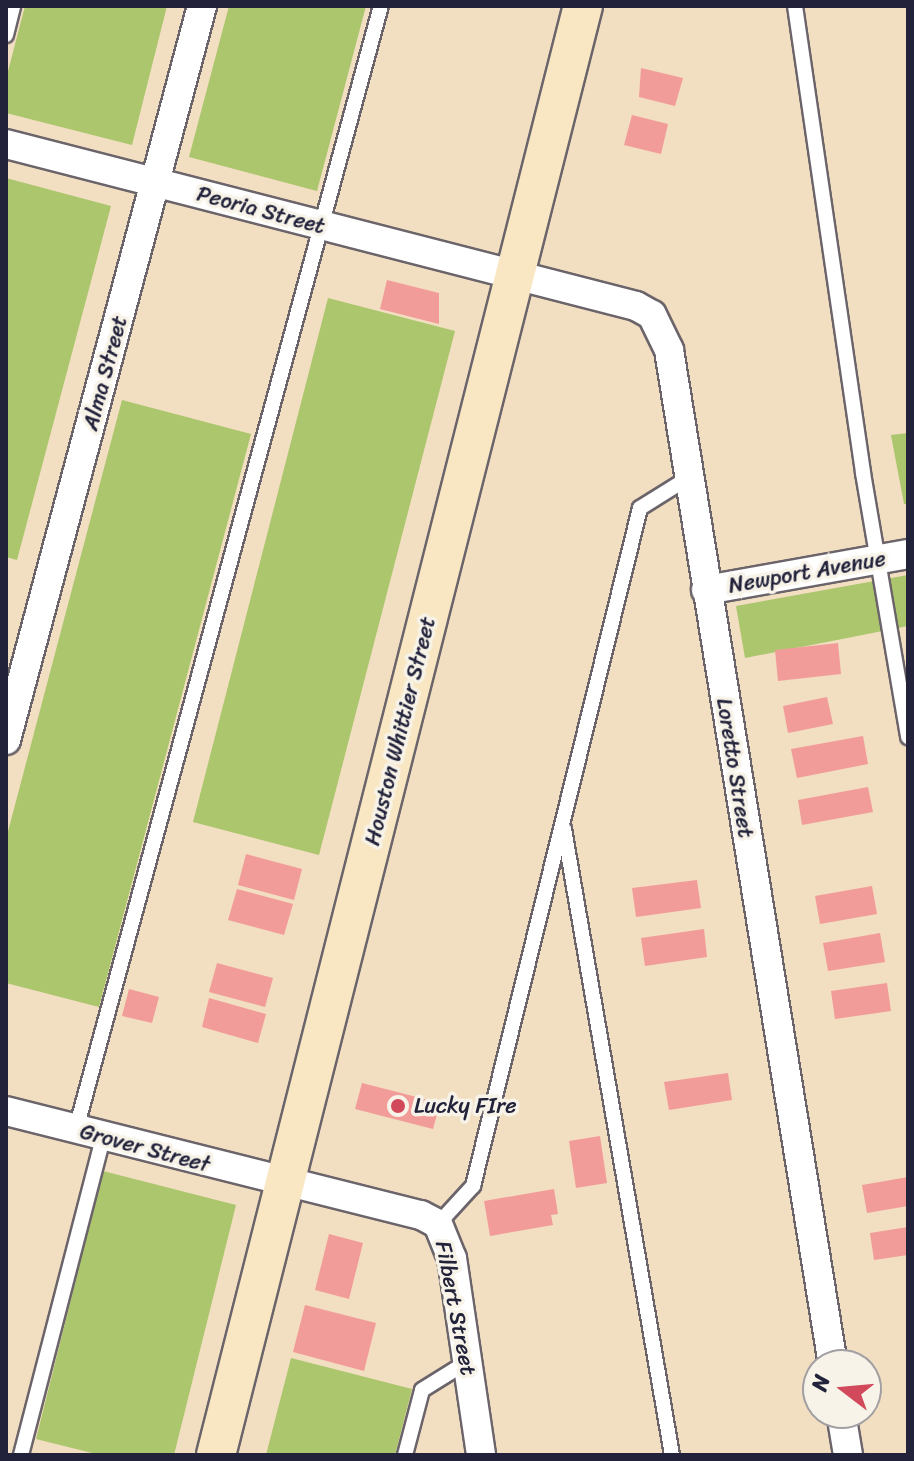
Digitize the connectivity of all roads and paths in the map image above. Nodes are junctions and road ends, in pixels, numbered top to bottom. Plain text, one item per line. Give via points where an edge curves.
1 (13, 6) edge
2 (202, 6) edge
3 (381, 6) edge
4 (583, 6) edge
5 (795, 6) edge
6 (6, 35) edge
7 (6, 144) edge
8 (157, 183) junction
9 (321, 226) junction
10 (516, 277) junction
11 (688, 478) junction
12 (908, 554) edge
13 (877, 560) junction
14 (706, 590) junction
15 (908, 737) edge
16 (6, 740) edge
17 (562, 822) junction
18 (6, 1111) edge
19 (89, 1133) junction
20 (285, 1184) junction
21 (438, 1224) junction
22 (830, 1349) edge
23 (467, 1362) junction
24 (844, 1429) edge
25 (21, 1455) edge
26 (216, 1455) edge
27 (405, 1455) edge
28 (481, 1455) edge
29 (672, 1455) edge
30 (848, 1455) edge

1 - 6 lane
2 - 8 street, Alma Street
3 - 9 lane
4 - 10 street, Houston Whittier Street
5 - 13 lane
7 - 8 street, Peoria Street
8 - 9 street, Peoria Street
8 - 16 street, Alma Street
9 - 10 street, Peoria Street
9 - 19 lane
10 - 11 street, Loretto Street via 652,315 669,350
10 - 20 street, Houston Whittier Street
11 - 14 street, Loretto Street
11 - 17 lane via 640,508
12 - 13 street, Newport Avenue
13 - 14 street, Newport Avenue
13 - 15 lane
14 - 22 street, Loretto Street
17 - 21 lane via 473,1186
17 - 29 lane
18 - 19 street, Grover Street
19 - 20 street, Grover Street
19 - 25 lane
20 - 21 street, Filbert Street via 421,1215
20 - 26 street, Houston Whittier Street
21 - 23 street, Filbert Street via 452,1258
23 - 27 lane via 422,1390
23 - 28 street, Filbert Street
24 - 30 street

